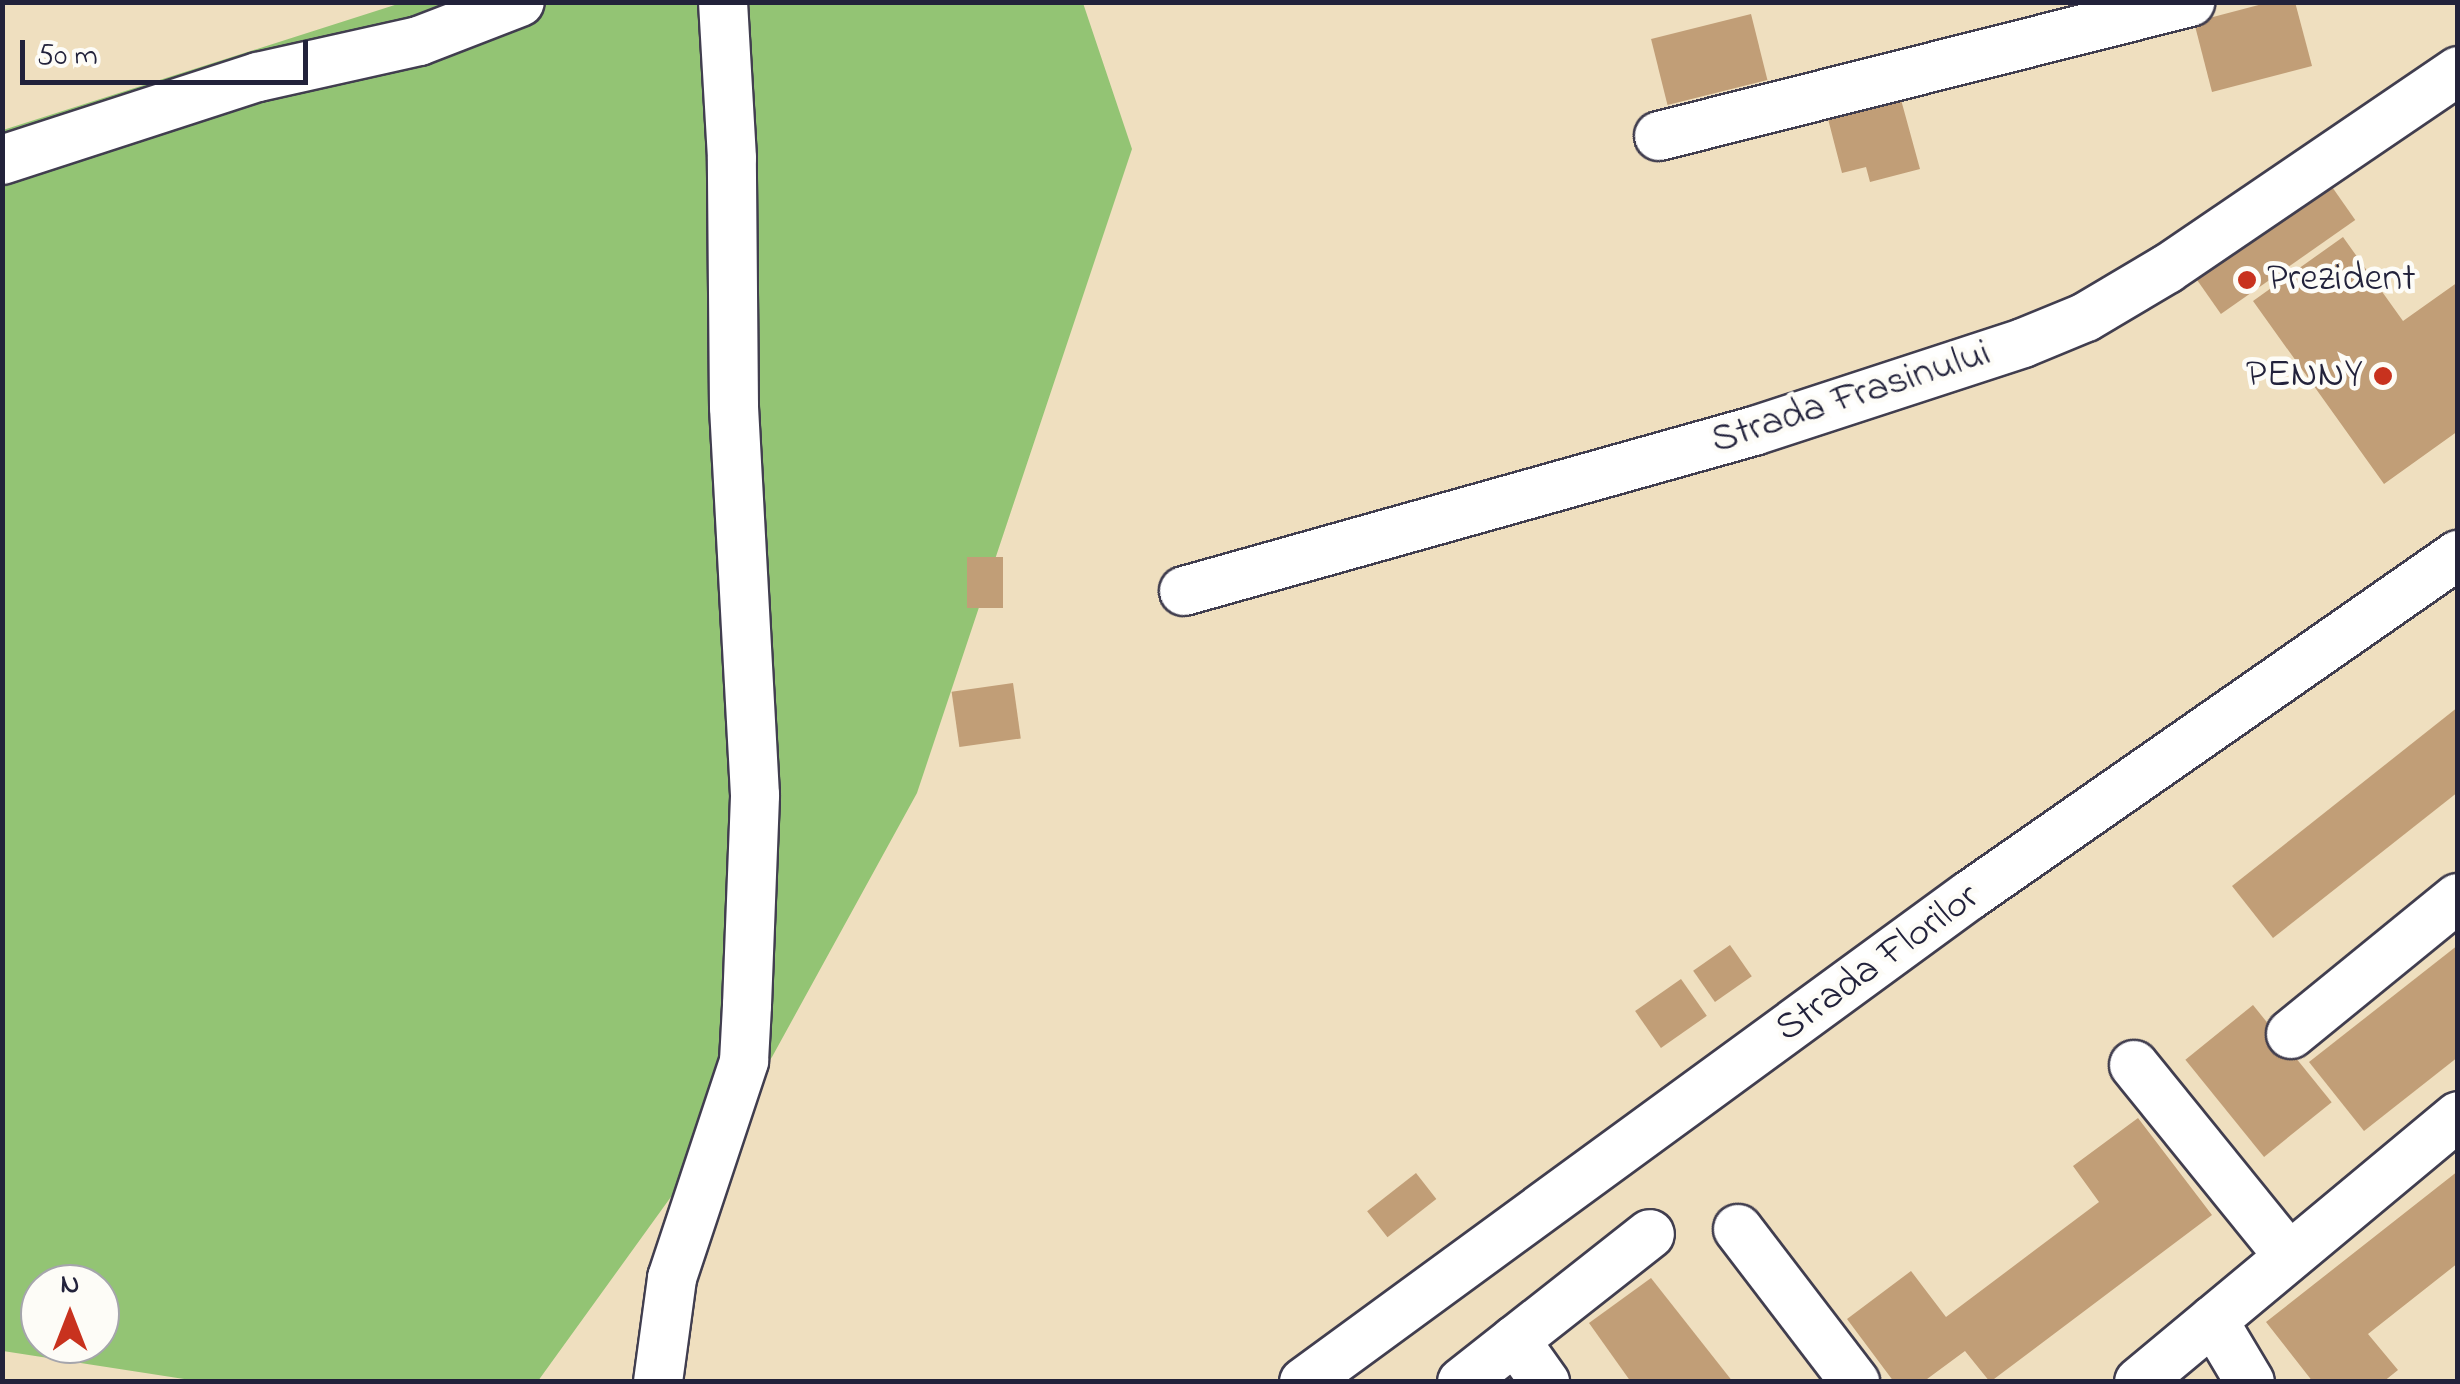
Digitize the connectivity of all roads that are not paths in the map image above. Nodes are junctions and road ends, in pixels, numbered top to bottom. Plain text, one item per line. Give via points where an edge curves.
1 (520, 2) edge
2 (723, 2) edge
3 (2190, 2) edge
4 (2458, 71) edge
5 (1659, 136) dead end
6 (2, 160) edge
7 (2458, 555) edge
8 (1184, 591) dead end
9 (2458, 898) edge
10 (2290, 1034) dead end
11 (2134, 1065) dead end
12 (2458, 1116) edge
13 (1738, 1229) dead end
14 (1650, 1234) dead end
15 (2288, 1254) junction
16 (2213, 1320) junction
17 (1515, 1340) junction
18 (658, 1382) edge
19 (1304, 1382) edge
20 (1462, 1382) edge
21 (1545, 1382) edge
22 (1854, 1382) edge
23 (2138, 1382) edge
24 (2250, 1382) edge

1 - 6 street via 419,41 258,77
2 - 18 street via 734,407 755,795 748,1006 744,1061 672,1278
3 - 5 street
4 - 8 street, Strada Frasinului via 2167,269 2086,316 2022,343 1754,430
7 - 19 street, Strada Florilor via 1970,895
9 - 10 street
11 - 15 street
12 - 15 street
13 - 22 street
14 - 17 street
15 - 16 street
16 - 23 street
16 - 24 street
17 - 20 street
17 - 21 street

